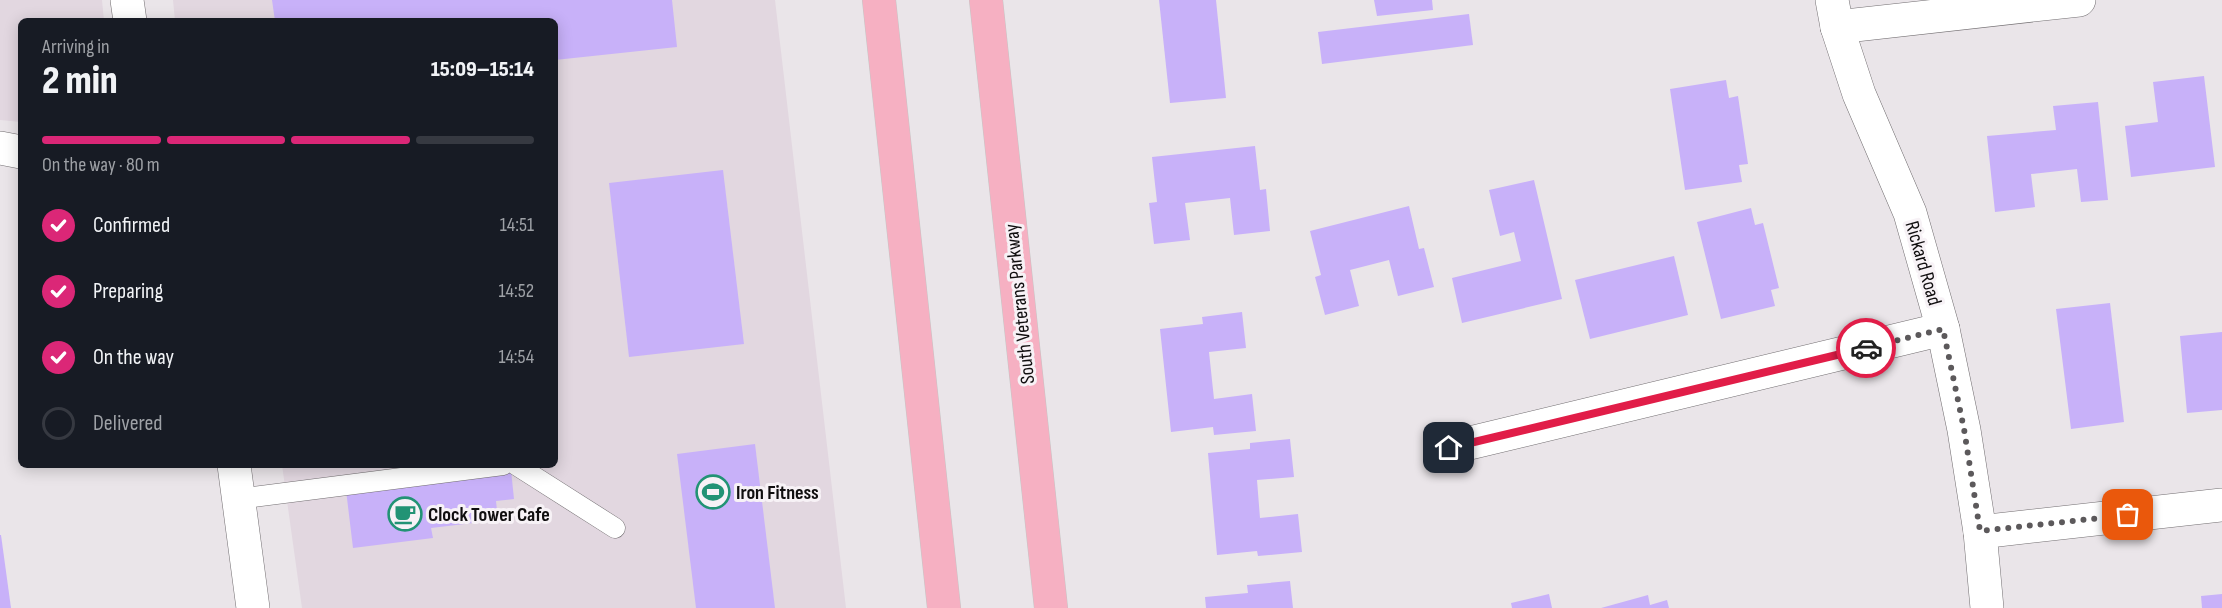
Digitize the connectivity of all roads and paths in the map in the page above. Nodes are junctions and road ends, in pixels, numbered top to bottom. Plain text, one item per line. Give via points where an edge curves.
1 (127, 0) edge
2 (879, 0) edge
3 (986, 0) edge
4 (2079, 0) edge
5 (1835, 13) edge
6 (130, 18) edge
7 (0, 148) edge
8 (18, 151) edge
9 (1943, 329) junction
10 (1449, 448) dead end
11 (234, 468) edge
12 (479, 468) edge
13 (521, 468) edge
14 (238, 499) junction
15 (2222, 505) edge
16 (615, 528) dead end
17 (1980, 531) junction
18 (253, 608) edge
19 (944, 608) edge
20 (1051, 608) edge
21 (1987, 608) edge

1 - 6 street
2 - 19 highway
3 - 20 highway, South Veterans Parkway
4 - 5 street
5 - 9 street, Rickard Road via 1859,94 1910,213
7 - 8 street
9 - 10 street
9 - 17 street, Rickard Road
11 - 14 street
12 - 14 lane
13 - 16 lane
14 - 18 street
15 - 17 street
17 - 21 street, Rickard Road

